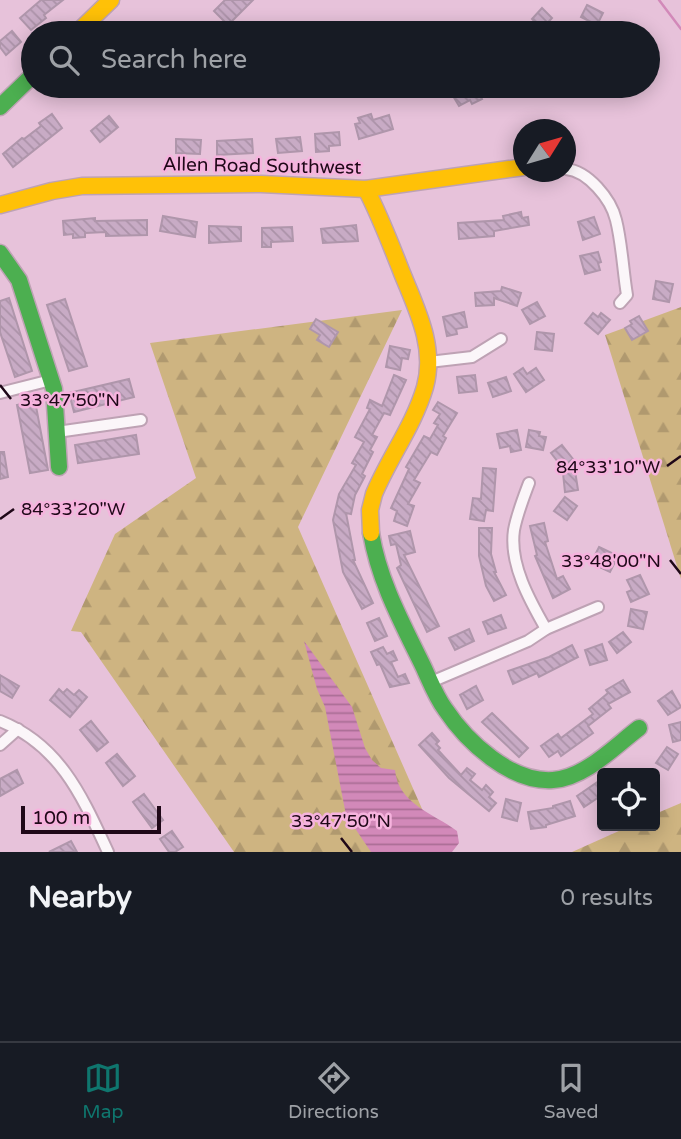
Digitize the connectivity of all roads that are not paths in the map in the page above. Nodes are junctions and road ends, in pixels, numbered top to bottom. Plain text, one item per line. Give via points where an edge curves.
1 (111, 0) edge
2 (90, 21) edge
3 (21, 87) edge
4 (0, 107) edge
5 (513, 168) edge
6 (576, 171) edge
7 (366, 189) junction
8 (0, 205) edge
9 (0, 253) edge
10 (0, 272) edge
11 (19, 280) junction
12 (620, 303) dead end
13 (501, 339) dead end
14 (429, 362) junction
15 (51, 380) junction
16 (0, 393) edge
17 (141, 420) dead end
18 (57, 432) junction
19 (59, 467) dead end
20 (530, 483) dead end
21 (598, 607) dead end
22 (546, 629) junction
23 (431, 682) junction
24 (0, 721) edge
25 (639, 728) dead end
26 (18, 729) junction
27 (0, 745) edge
28 (108, 852) edge

1 - 2 street
3 - 4 street
5 - 7 street, Allen Road Southwest
6 - 12 street via 597,185 616,217 627,295
7 - 8 street, Allen Road Southwest via 261,184 82,186
7 - 14 street via 417,309
9 - 11 street
10 - 11 street
11 - 15 street
13 - 14 street via 472,356
14 - 23 street via 419,402 375,491 370,521 381,573
15 - 16 street
15 - 18 street
17 - 18 street
18 - 19 street
20 - 22 street via 519,510 514,547 524,584
21 - 22 street
22 - 23 street
23 - 25 street via 446,710 491,757 542,780 581,770
24 - 26 street
26 - 27 street
26 - 28 street via 44,747 71,779

